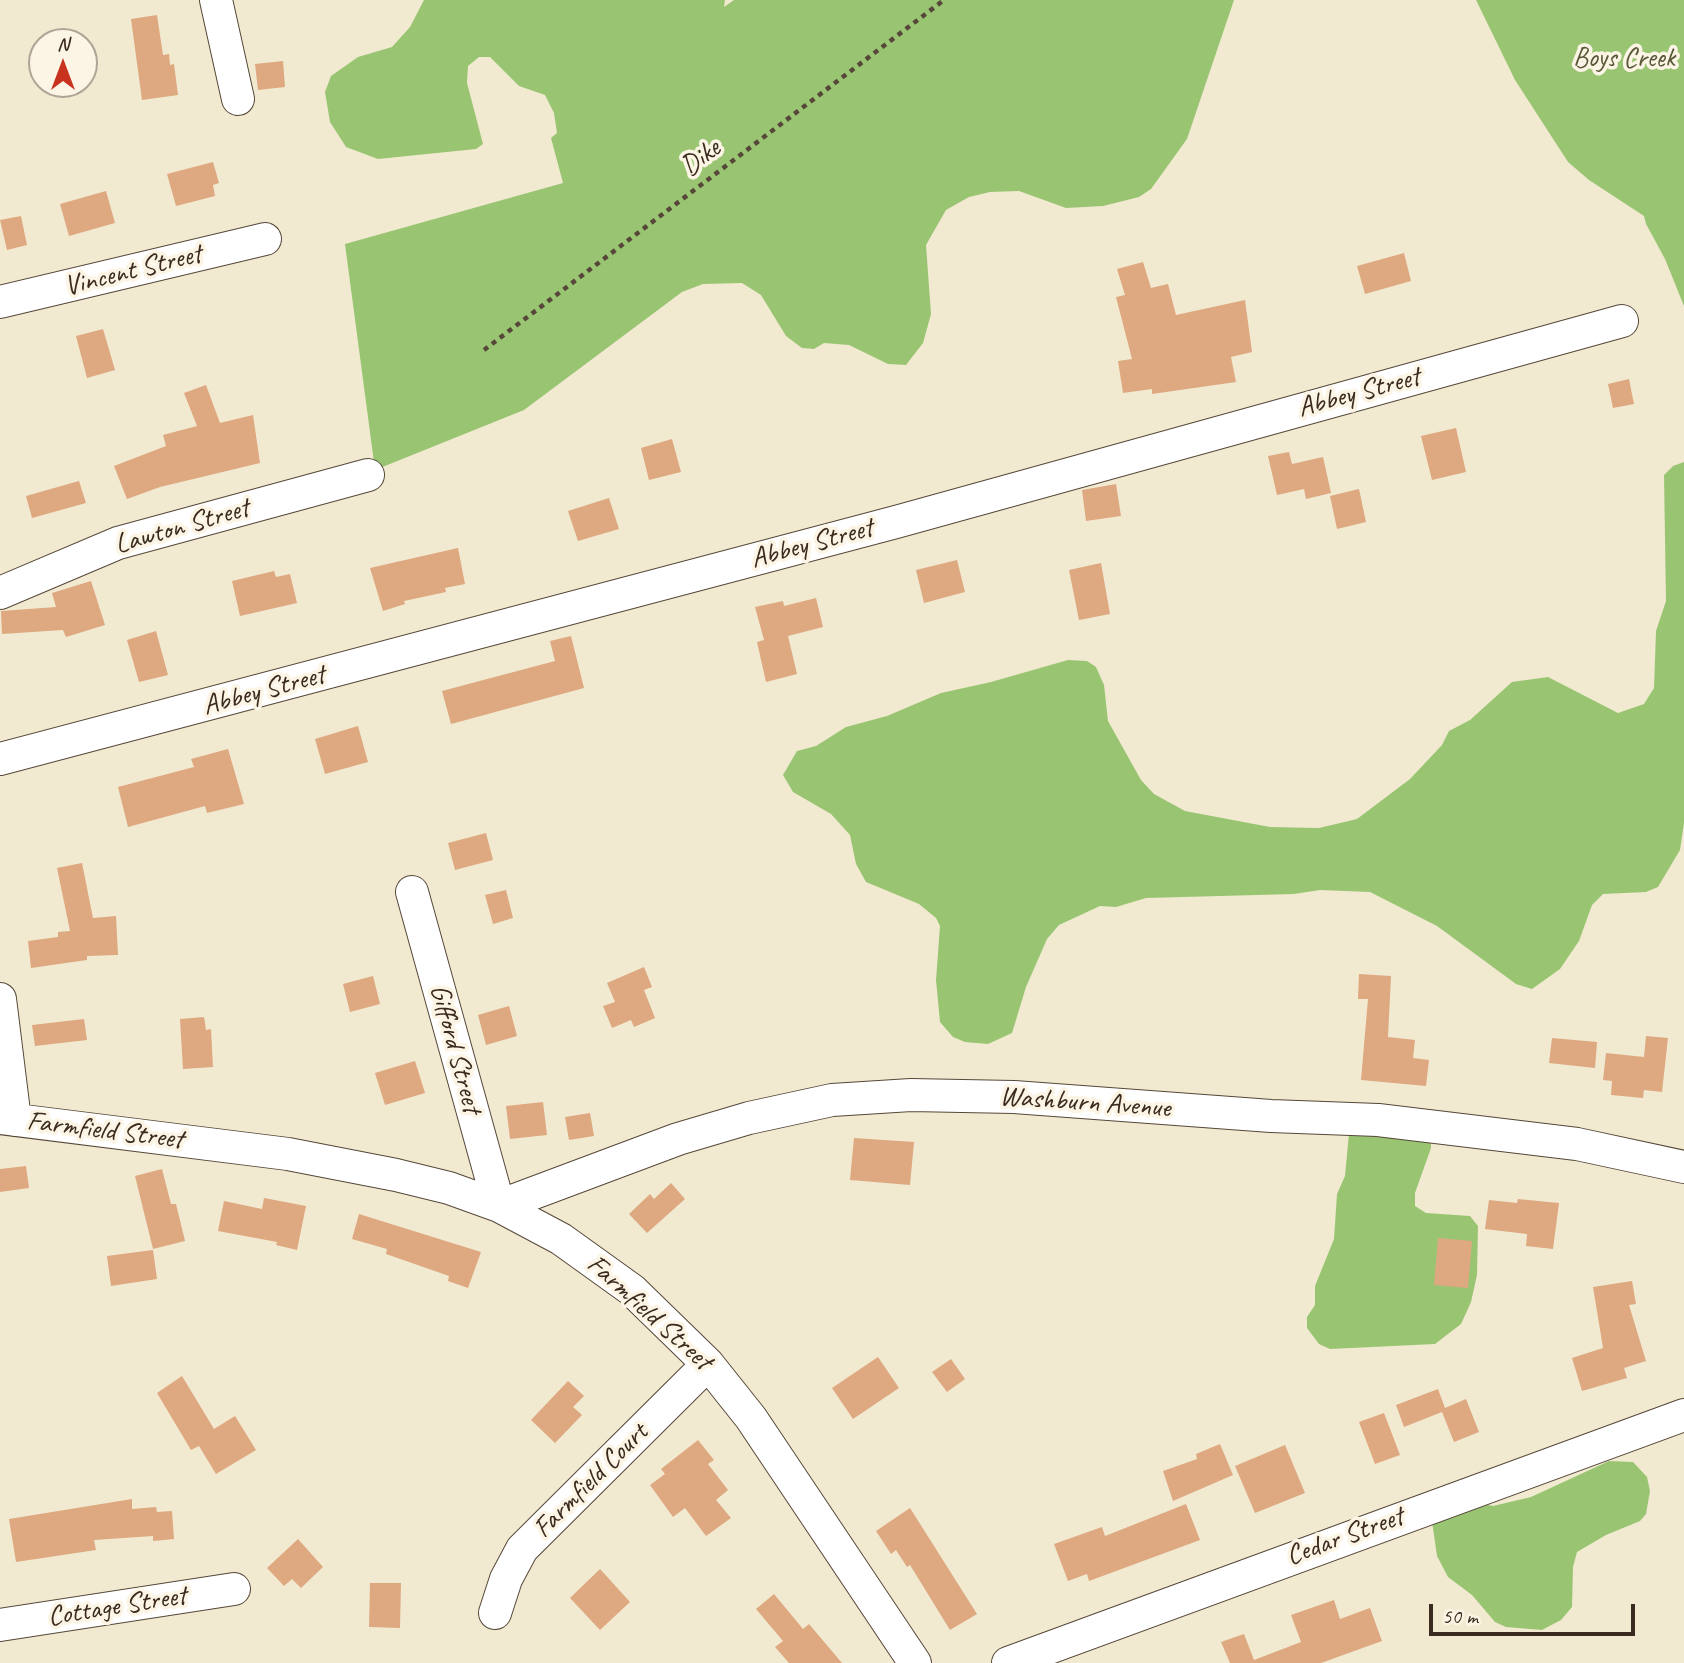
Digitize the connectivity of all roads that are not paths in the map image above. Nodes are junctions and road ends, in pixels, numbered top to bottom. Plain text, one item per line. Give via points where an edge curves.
1 (216, 0) edge
2 (238, 99) dead end
3 (265, 239) dead end
4 (0, 302) edge
5 (1622, 321) dead end
6 (368, 475) dead end
7 (0, 593) edge
8 (0, 759) edge
9 (412, 892) dead end
10 (0, 999) edge
11 (7, 1119) edge
12 (1684, 1167) edge
13 (499, 1206) junction
14 (709, 1364) junction
15 (1684, 1415) edge
16 (234, 1589) dead end
17 (495, 1613) dead end
18 (0, 1625) edge
19 (915, 1663) edge
20 (1008, 1663) edge

1 - 2 street
3 - 4 street, Vincent Street
5 - 8 street, Abbey Street via 869,529
6 - 7 street, Lawton Street via 118,543
9 - 13 street, Gifford Street
10 - 11 street
11 - 13 street, Farmfield Street via 343,1164 449,1188
12 - 13 street, Washburn Avenue via 1577,1144 1378,1120 1014,1097 885,1096 801,1106 722,1125
13 - 14 street, Farmfield Street via 590,1258 642,1299
14 - 17 street, Farmfield Court via 522,1549
14 - 19 street, Farmfield Street via 751,1418
15 - 20 street, Cedar Street
16 - 18 street, Cottage Street

